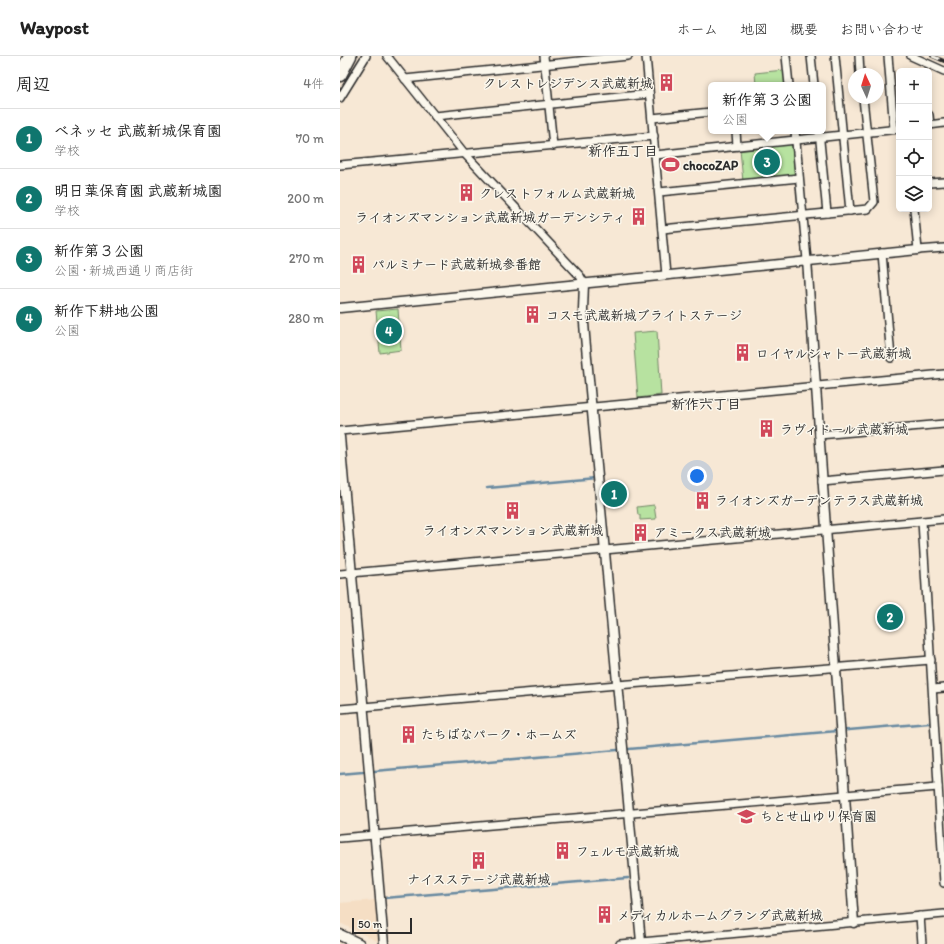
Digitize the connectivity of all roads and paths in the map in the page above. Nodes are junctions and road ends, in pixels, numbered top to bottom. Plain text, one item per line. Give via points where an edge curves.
1 (344, 56) edge
2 (350, 56) edge
3 (366, 56) edge
4 (387, 56) edge
5 (544, 56) edge
6 (628, 56) edge
7 (646, 56) edge
8 (786, 56) edge
9 (811, 56) edge
10 (836, 56) edge
11 (858, 56) edge
12 (888, 56) edge
13 (911, 56) edge
14 (923, 62) junction
15 (340, 63) edge
16 (544, 65) junction
17 (859, 68) edge
18 (924, 68) edge
19 (944, 71) edge
20 (340, 75) edge
21 (405, 79) junction
22 (790, 82) edge
23 (814, 82) edge
24 (650, 94) junction
25 (340, 98) edge
26 (548, 104) junction
27 (864, 104) edge
28 (708, 112) edge
29 (435, 116) junction
30 (652, 118) junction
31 (896, 121) edge
32 (944, 123) edge
33 (932, 125) edge
34 (896, 129) edge
35 (866, 132) junction
36 (736, 134) edge
37 (795, 134) edge
38 (819, 134) edge
39 (843, 135) junction
40 (654, 136) junction
41 (796, 140) junction
42 (553, 146) junction
43 (737, 146) junction
44 (465, 154) junction
45 (655, 155) junction
46 (340, 165) edge
47 (799, 178) junction
48 (944, 182) edge
49 (932, 183) edge
50 (659, 192) junction
51 (850, 211) junction
52 (914, 212) edge
53 (827, 213) junction
54 (803, 215) junction
55 (662, 229) junction
56 (944, 248) edge
57 (918, 250) junction
58 (882, 253) junction
59 (807, 260) junction
60 (666, 275) junction
61 (584, 283) junction
62 (340, 308) edge
63 (891, 358) dead end
64 (944, 374) edge
65 (816, 386) junction
66 (592, 407) junction
67 (944, 424) edge
68 (340, 431) edge
69 (819, 434) junction
70 (340, 437) edge
71 (944, 470) edge
72 (822, 481) junction
73 (944, 519) edge
74 (922, 521) junction
75 (826, 530) junction
76 (605, 550) junction
77 (353, 573) junction
78 (340, 574) edge
79 (931, 660) junction
80 (836, 667) junction
81 (617, 685) junction
82 (944, 688) edge
83 (933, 689) junction
84 (364, 707) junction
85 (340, 709) edge
86 (938, 787) junction
87 (844, 795) junction
88 (942, 807) edge
89 (628, 813) junction
90 (375, 835) junction
91 (340, 838) edge
92 (944, 883) edge
93 (944, 914) edge
94 (920, 916) junction
95 (854, 923) junction
96 (340, 935) edge
97 (679, 941) edge
98 (641, 943) edge
99 (359, 944) edge
100 (384, 944) edge
101 (620, 944) edge
102 (922, 944) edge

1 - 15 street
2 - 20 highway
3 - 25 street
4 - 21 street
5 - 16 street
6 - 16 street
7 - 24 street
8 - 22 street
9 - 23 street
10 - 39 street
11 - 17 street
12 - 31 street
13 - 14 street
14 - 18 street
14 - 19 street
16 - 21 street
16 - 26 street
21 - 29 street
24 - 26 street
24 - 30 street
26 - 29 street
26 - 42 street
27 - 35 street
28 - 30 street
29 - 44 street
30 - 40 street
32 - 33 street
34 - 35 street
35 - 39 street
35 - 51 street via 874,202 868,209
36 - 43 street
37 - 41 street
38 - 39 street
38 - 41 street
38 - 53 street
39 - 51 street
40 - 42 street
40 - 45 street
41 - 43 street
41 - 47 street
42 - 44 street
43 - 45 street
44 - 46 street
44 - 61 street
45 - 50 street
47 - 50 street
47 - 54 street
48 - 49 street
50 - 55 street
51 - 53 street
52 - 57 street
53 - 54 street
54 - 55 street
54 - 59 street
55 - 60 street
56 - 57 street
57 - 58 street
58 - 59 street
58 - 63 street
59 - 60 street
59 - 65 street
60 - 61 street
61 - 62 street
61 - 66 street via 583,310
64 - 65 street
65 - 66 street
65 - 69 street
66 - 68 street
66 - 76 street
67 - 69 street
69 - 72 street
70 - 77 street
71 - 72 street
72 - 75 street
73 - 74 street
74 - 75 street
74 - 79 street
75 - 76 street
75 - 80 street
76 - 77 street
76 - 81 street
77 - 78 street
77 - 84 street
79 - 80 street
79 - 83 street
80 - 81 street
80 - 87 street
81 - 84 street
81 - 89 street
82 - 83 street
83 - 86 street
84 - 85 street
84 - 90 street
86 - 87 street
86 - 88 street
87 - 89 street
87 - 95 street
88 - 92 street
89 - 90 street
89 - 98 street
90 - 91 street
90 - 100 street
93 - 94 street
94 - 95 street
94 - 102 street
95 - 97 street
96 - 99 main road
97 - 98 street
98 - 101 street

